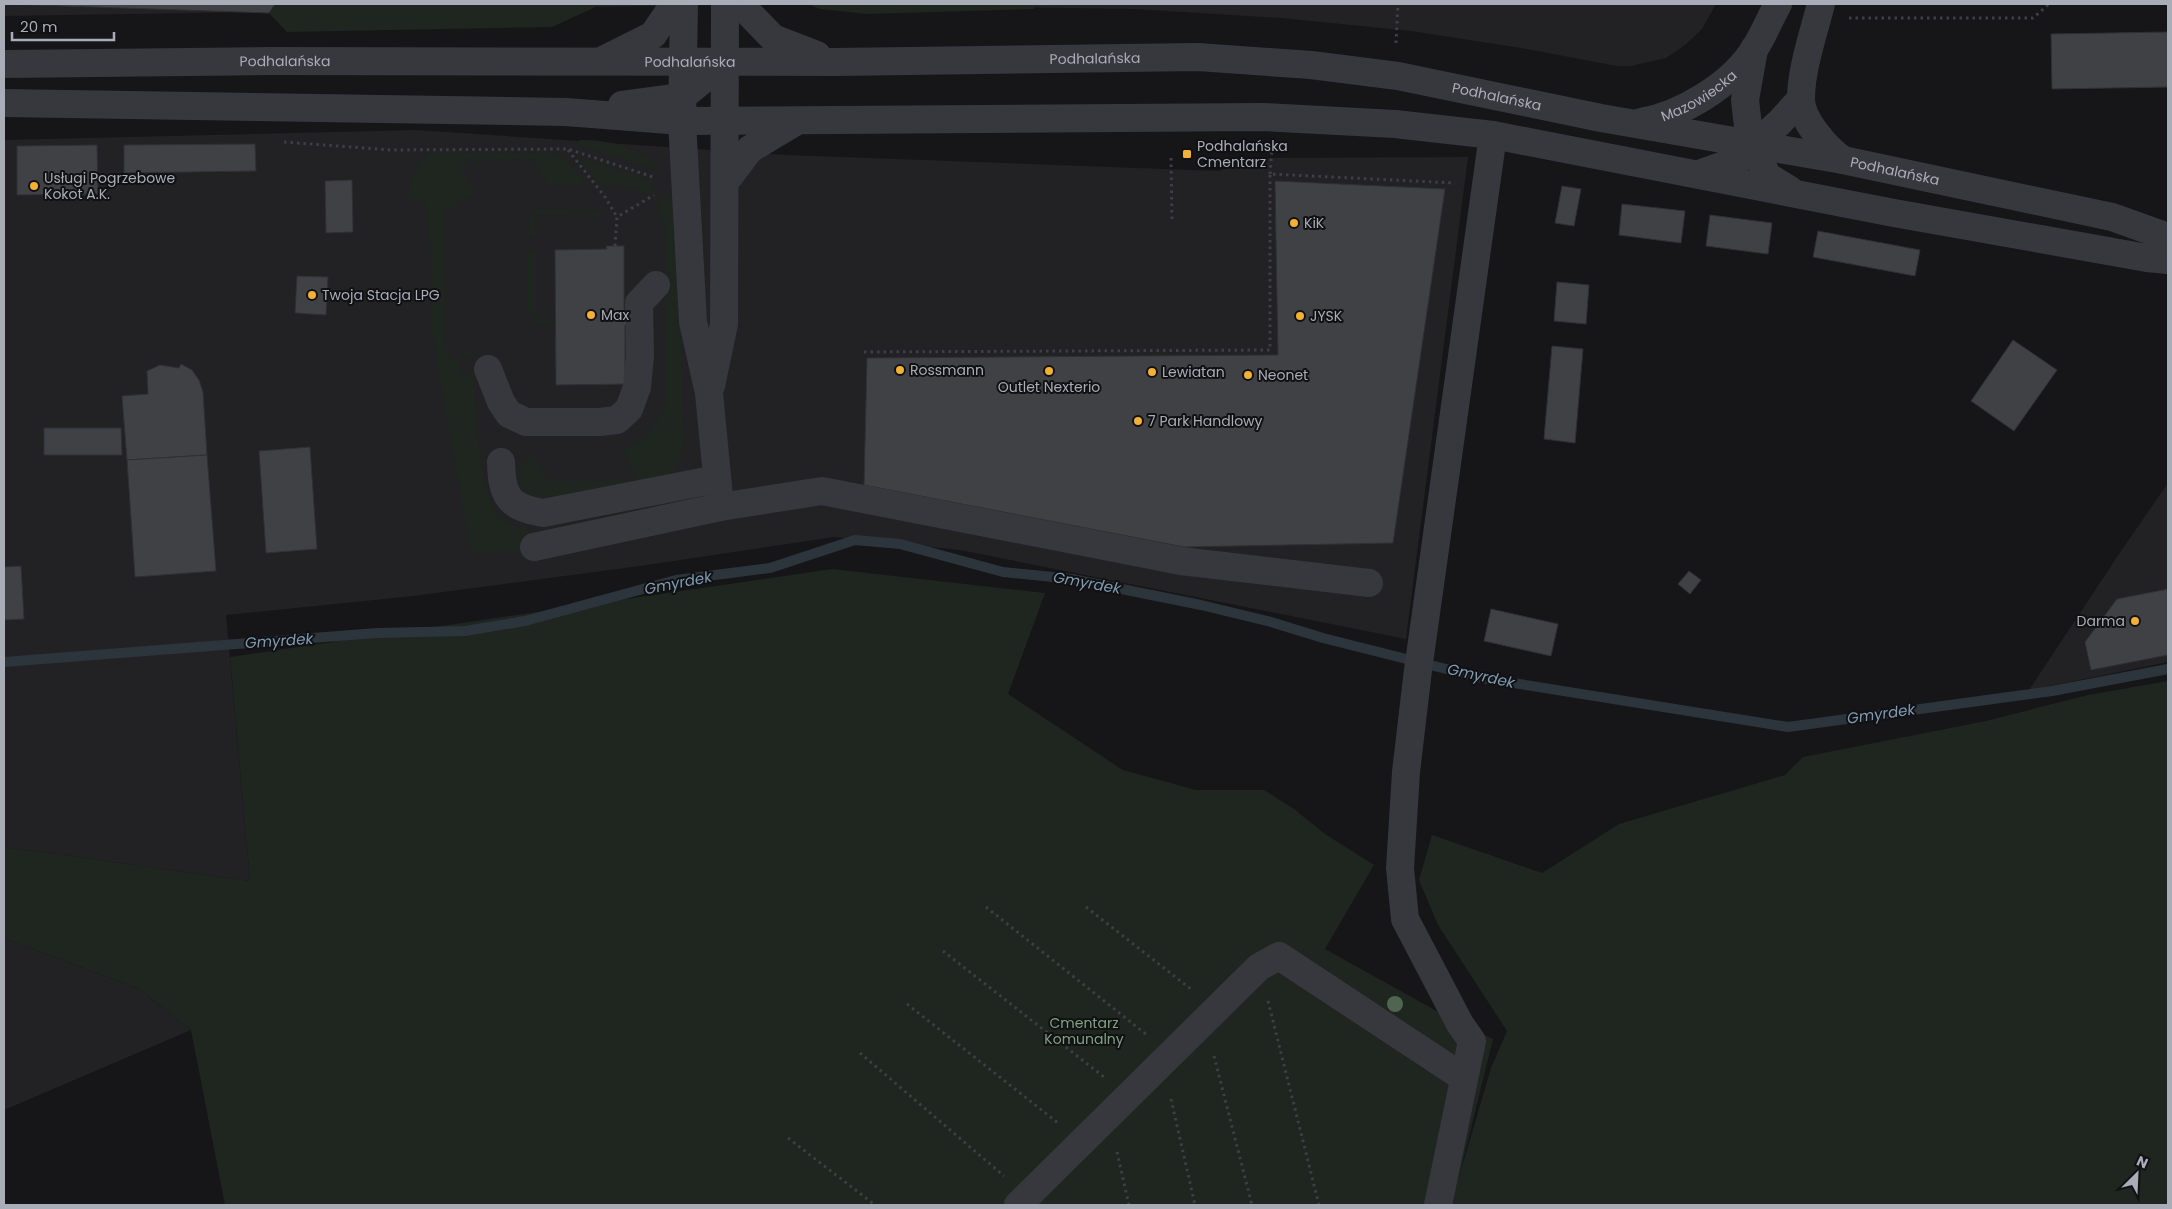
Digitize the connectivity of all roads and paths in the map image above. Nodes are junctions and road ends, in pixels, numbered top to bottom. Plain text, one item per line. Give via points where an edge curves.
1 (674, 4) edge
2 (684, 4) edge
3 (725, 4) edge
4 (740, 4) edge
5 (1398, 4) edge
6 (1778, 4) edge
7 (1821, 4) edge
8 (2049, 4) edge
9 (1845, 18) dead end
10 (1396, 44) dead end
11 (1754, 49) junction
12 (727, 60) junction
13 (600, 61) junction
14 (682, 62) junction
15 (835, 62) junction
16 (4, 64) edge
17 (703, 80) junction
18 (1800, 100) junction
19 (4, 104) edge
20 (682, 109) junction
21 (726, 111) junction
22 (798, 120) junction
23 (1633, 123) junction
24 (1493, 136) junction
25 (280, 141) dead end
26 (1272, 143) dead end
27 (1753, 144) junction
28 (568, 149) junction
29 (1171, 158) dead end
30 (1843, 160) junction
31 (1270, 174) junction
32 (1697, 175) junction
33 (661, 180) dead end
34 (725, 182) junction
35 (1459, 183) dead end
36 (656, 193) dead end
37 (1794, 193) junction
38 (617, 217) junction
39 (1172, 223) dead end
40 (2168, 237) edge
41 (615, 246) dead end
42 (2168, 260) edge
43 (656, 285) dead end
44 (864, 352) dead end
45 (488, 369) dead end
46 (709, 393) junction
47 (501, 462) dead end
48 (717, 479) junction
49 (720, 507) junction
50 (534, 547) dead end
51 (1369, 583) dead end
52 (986, 907) dead end
53 (1086, 907) dead end
54 (943, 951) dead end
55 (1259, 967) junction
56 (908, 1004) dead end
57 (1210, 1015) junction
58 (860, 1053) dead end
59 (1167, 1058) junction
60 (1464, 1078) junction
61 (1118, 1106) junction
62 (788, 1138) dead end
63 (1082, 1142) junction
64 (1023, 1200) edge
65 (875, 1205) edge
66 (1129, 1205) edge
67 (1195, 1205) edge
68 (1252, 1205) edge
69 (1319, 1205) edge
70 (1438, 1205) edge

1 - 13 street via 653,35
2 - 14 street
3 - 12 street
4 - 15 street via 773,38
5 - 10 path
6 - 11 street, Mazowiecka
7 - 18 street
8 - 9 path via 2033,18
11 - 23 street, Mazowiecka via 1735,71 1681,110 1654,120
11 - 27 street, Mazowiecka via 1745,100
12 - 14 street, Podhalańska
12 - 15 street, Podhalańska
12 - 17 street
12 - 21 street
13 - 14 street, Podhalańska
13 - 16 street, Podhalańska
14 - 17 street
14 - 20 street
15 - 23 street, Podhalańska via 1198,57 1311,65 1398,76
17 - 20 street
17 - 21 street
18 - 27 street
18 - 30 street via 1810,123 1830,151
19 - 20 street via 566,112
20 - 21 street
20 - 46 street via 693,322
21 - 22 street
21 - 34 street
22 - 24 street via 1263,117 1395,124
22 - 34 street via 750,148
23 - 27 street, Podhalańska
24 - 32 street
24 - 60 street via 1418,670 1406,772 1400,868 1405,920 1472,1042
25 - 28 path via 386,150
26 - 31 path
27 - 30 street, Podhalańska
27 - 32 street via 1738,160
27 - 37 street, Mazowiecka via 1768,176
28 - 33 path
28 - 38 path
29 - 39 path
30 - 40 street, Podhalańska via 2112,217
31 - 35 path
31 - 44 path via 1270,350
32 - 37 street
34 - 46 street via 724,324
36 - 38 path
37 - 42 street
38 - 41 path
43 - 45 street via 639,304 640,356 634,399 617,420 526,422 509,414
46 - 48 street
47 - 48 street via 503,488 511,501 523,510 543,514
48 - 49 street
49 - 50 street
49 - 51 street via 822,490 1181,561
52 - 59 path
53 - 57 path
54 - 61 path
55 - 57 street
55 - 60 street via 1279,956
55 - 69 path
56 - 63 path
57 - 59 street
57 - 68 path
58 - 64 path
59 - 61 street
59 - 67 path
60 - 70 street
61 - 63 street
61 - 66 path
62 - 65 path
63 - 64 street

